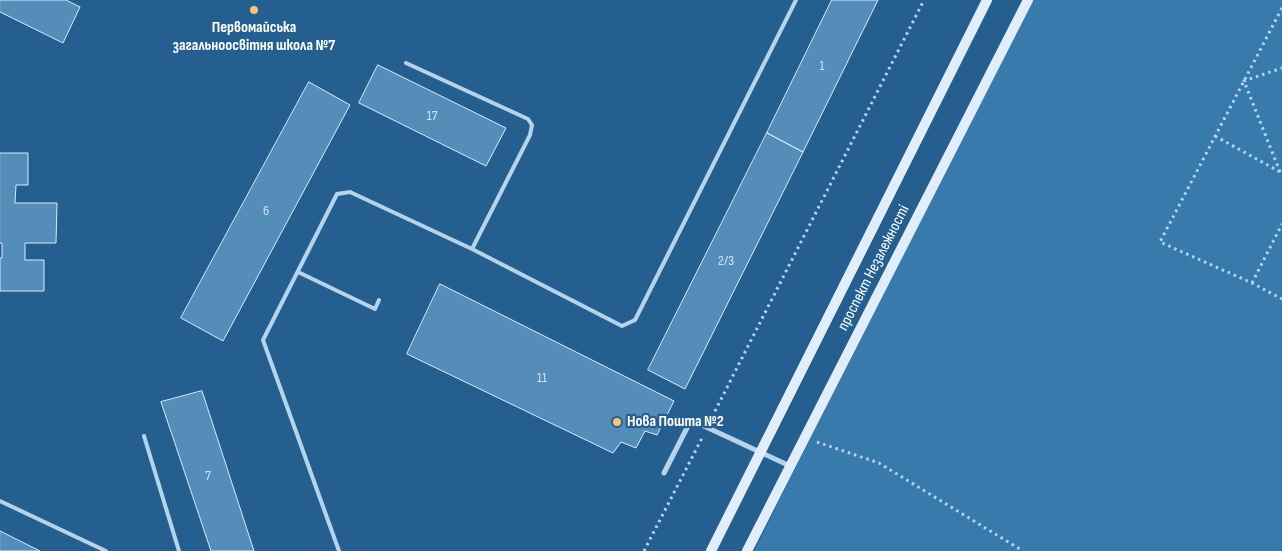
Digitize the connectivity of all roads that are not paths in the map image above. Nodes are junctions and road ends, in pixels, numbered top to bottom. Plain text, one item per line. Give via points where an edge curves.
1 (796, 0) edge
2 (987, 0) edge
3 (1028, 0) edge
4 (406, 63) dead end
5 (472, 250) junction
6 (298, 272) junction
7 (379, 300) dead end
8 (144, 436) dead end
9 (760, 452) junction
10 (790, 466) junction
11 (664, 473) dead end
12 (0, 501) edge
13 (106, 551) edge
14 (179, 551) edge
15 (339, 551) edge
16 (711, 551) edge
17 (747, 551) edge

1 - 5 lane via 635,320 622,326
2 - 9 street, проспект Незалежності
3 - 10 street, проспект Незалежності
4 - 5 lane via 528,119 532,125 530,135
5 - 6 lane via 350,192 337,194
6 - 7 lane via 375,309
6 - 15 lane via 262,340
8 - 14 lane
9 - 10 street
9 - 11 street via 691,420
9 - 16 street, проспект Незалежності
10 - 17 street, проспект Незалежності
12 - 13 lane

